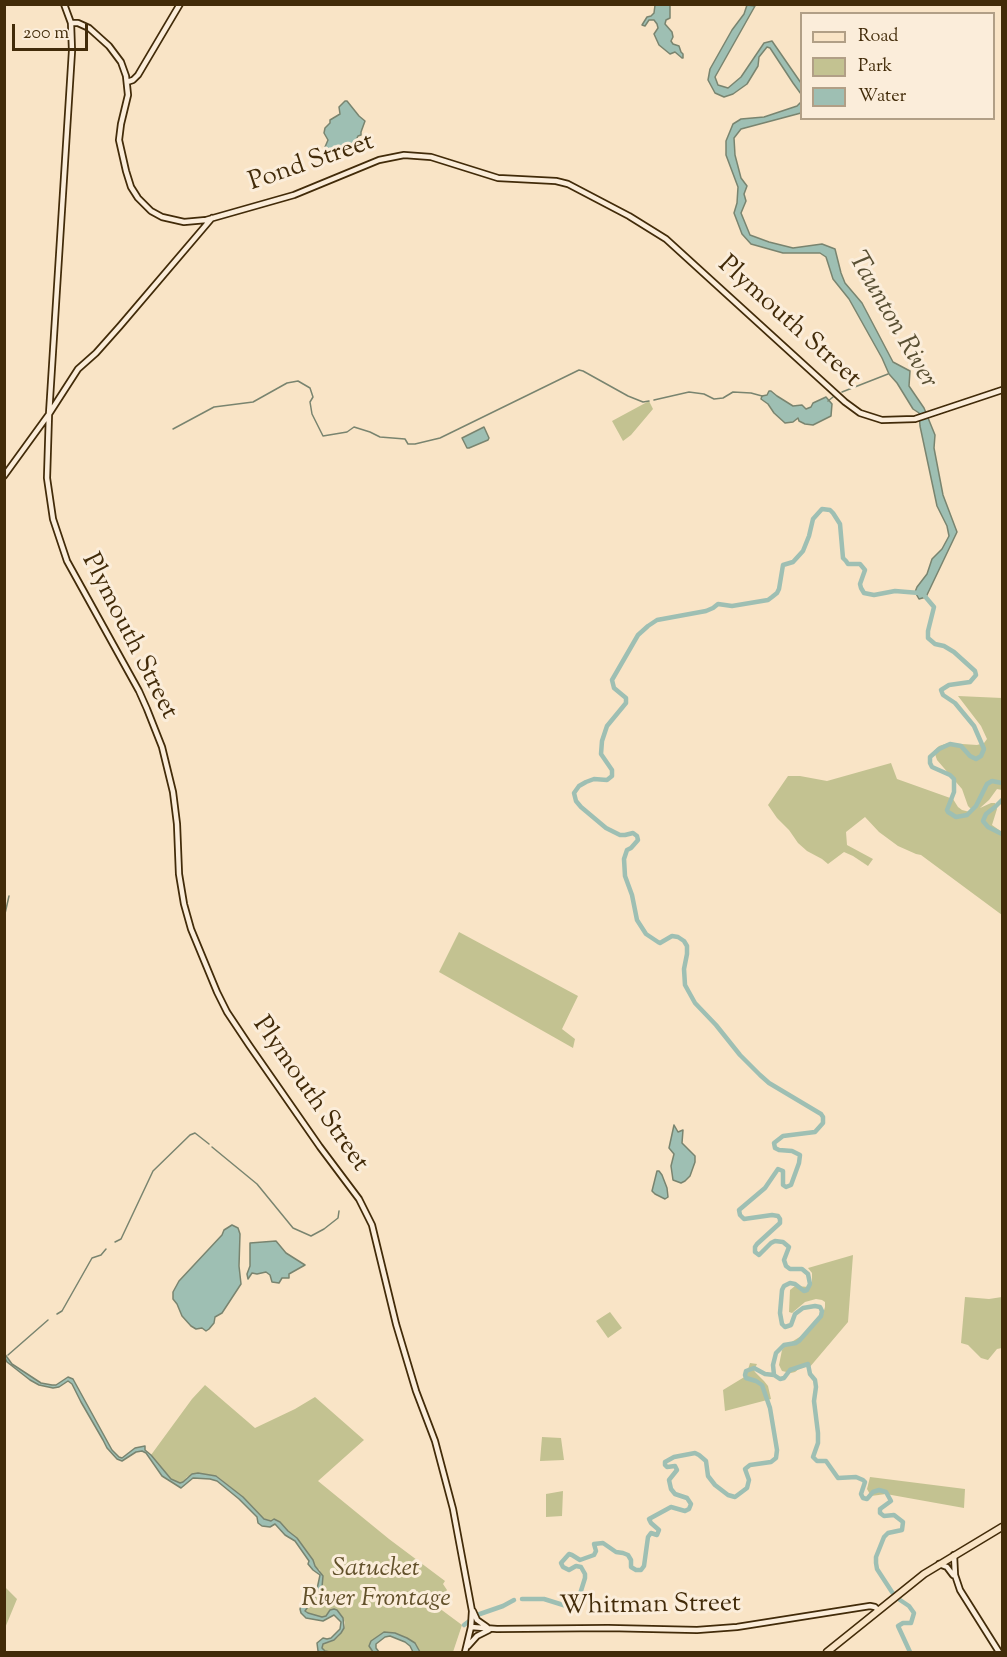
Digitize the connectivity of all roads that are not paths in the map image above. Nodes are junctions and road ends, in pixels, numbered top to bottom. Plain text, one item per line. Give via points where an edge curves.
1 (64, 4) edge
2 (180, 4) edge
3 (71, 23) junction
4 (127, 82) junction
5 (566, 183) joint
6 (212, 218) junction
7 (1002, 390) edge
8 (49, 414) junction
9 (4, 476) edge
10 (1002, 1527) edge
11 (954, 1556) junction
12 (939, 1564) junction
13 (957, 1583) junction
14 (879, 1610) junction
15 (474, 1617) junction
16 (471, 1626) junction
17 (492, 1629) junction
18 (466, 1650) edge
19 (827, 1653) edge
20 (999, 1653) edge

1 - 3 main road, Plymouth Street
2 - 4 main road via 138,75
3 - 4 main road via 89,27 109,46 121,62
3 - 8 main road, Plymouth Street
4 - 6 main road, Pond Street via 119,140 129,183 138,198 159,215 178,221
5 - 6 main road, Pond Street via 498,178 436,159 404,155 379,160 294,195
5 - 7 main road, Plymouth Street via 671,243 845,402 867,416 886,420 919,418
6 - 8 main road via 78,369
8 - 9 main road
8 - 15 main road, Plymouth Street via 47,478 52,519 67,561 137,688 162,747 173,792 180,879 189,923 227,1012 371,1221 396,1324 448,1490
10 - 11 main road
11 - 12 main road
11 - 13 main road
12 - 13 main road via 948,1568
12 - 14 main road
13 - 20 main road
14 - 17 main road, Whitman Street via 870,1606 717,1629
14 - 19 main road
15 - 16 main road, Plymouth Street
15 - 17 main road
16 - 17 main road, Whitman Street
16 - 18 main road, Plymouth Street
17 - 18 main road via 480,1634

